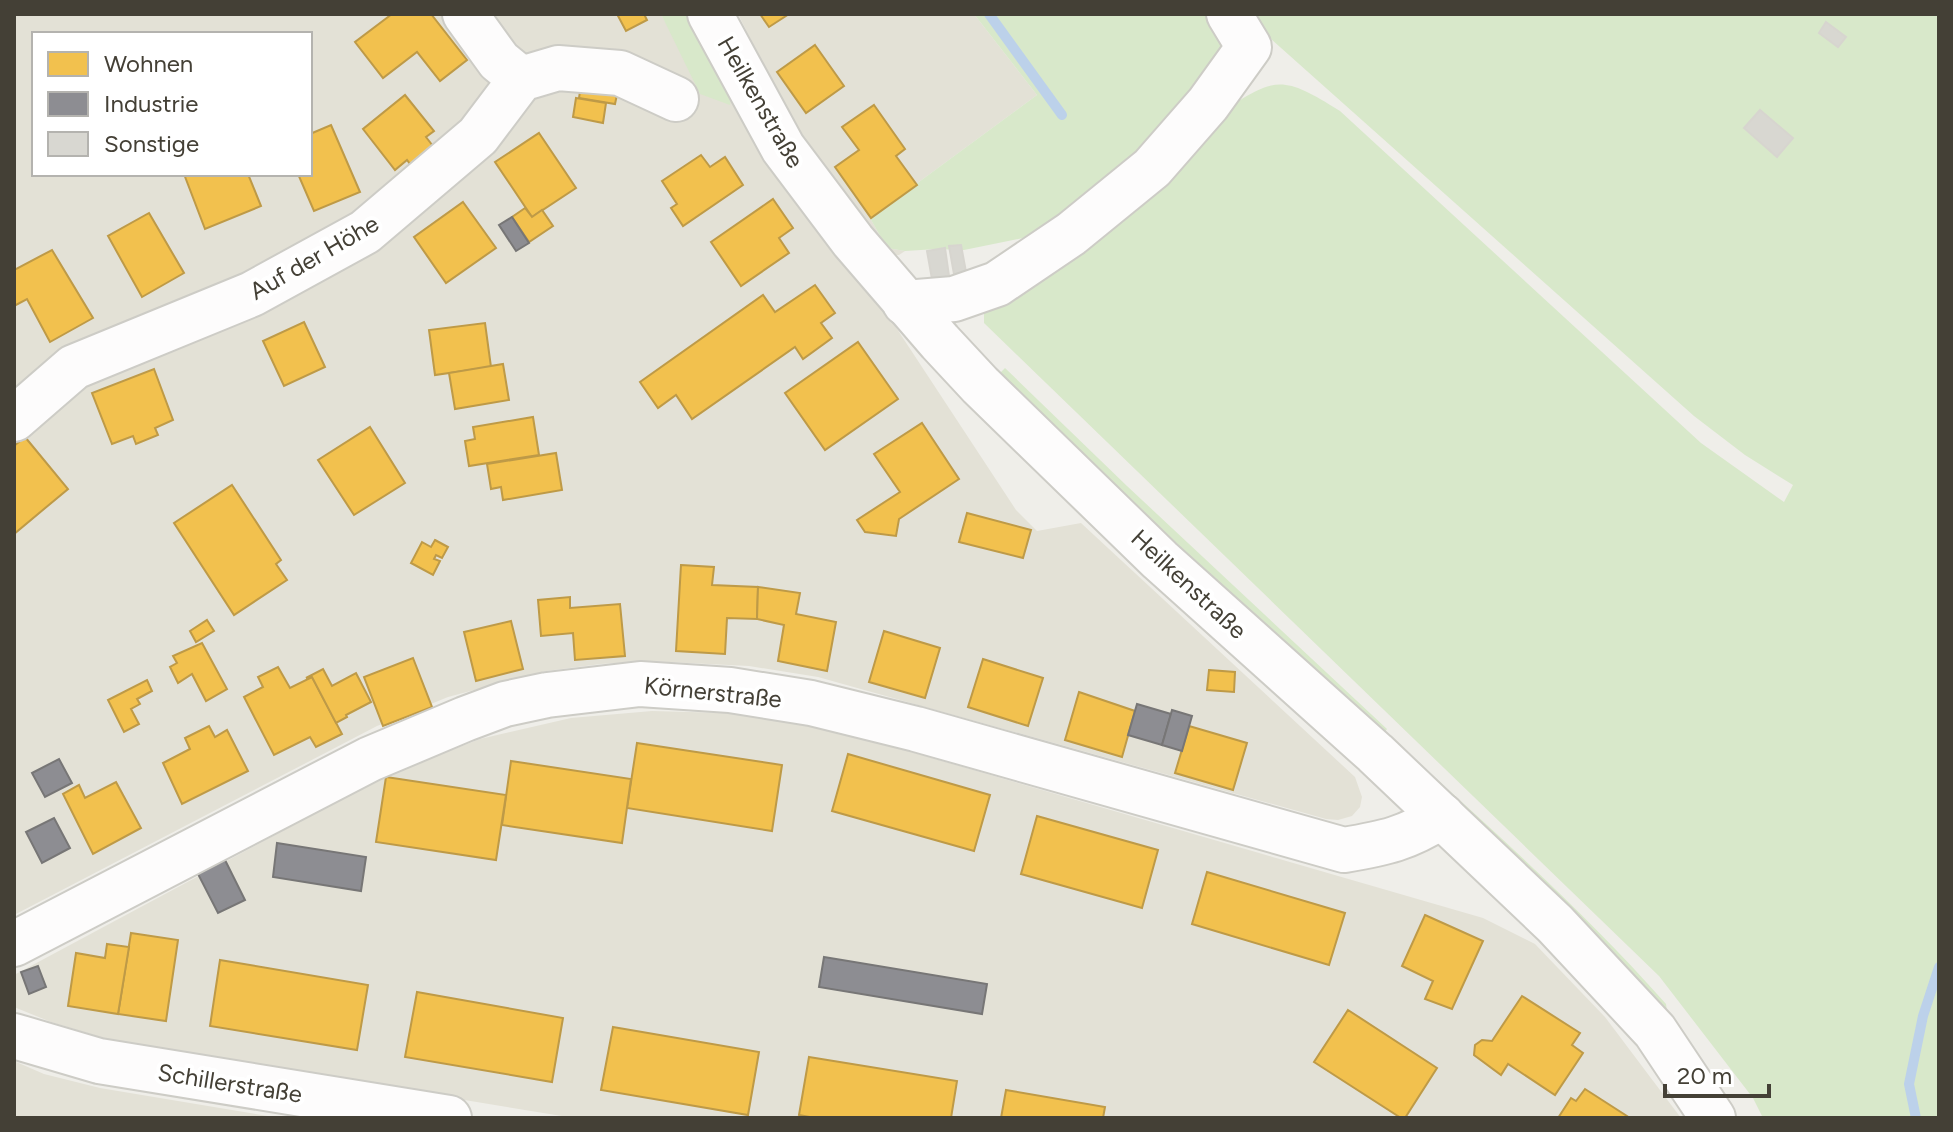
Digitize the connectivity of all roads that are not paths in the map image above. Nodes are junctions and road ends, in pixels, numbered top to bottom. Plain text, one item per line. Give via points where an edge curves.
1 (465, 14) edge
2 (710, 14) edge
3 (1239, 31) edge
4 (521, 79) junction
5 (676, 99) dead end
6 (905, 303) junction
7 (14, 419) edge
8 (1442, 816) junction
9 (14, 944) edge
10 (14, 1036) edge
11 (449, 1118) edge
12 (1713, 1118) edge

1 - 4 street via 499,61
2 - 6 street, Heilkenstraße via 783,148
3 - 6 street via 1208,104 1152,168 1071,234 997,284 954,299
4 - 5 street via 558,68 620,73
4 - 7 street, Auf der Höhe via 478,136 365,232 252,294 74,367
6 - 8 street, Heilkenstraße via 980,385 1149,549
8 - 9 street, Körnerstraße via 1392,842 1344,850 811,703 640,684 547,695 465,719 370,759
8 - 12 street, Heilkenstraße via 1555,924 1655,1031
10 - 11 street, Schillerstraße via 99,1061

